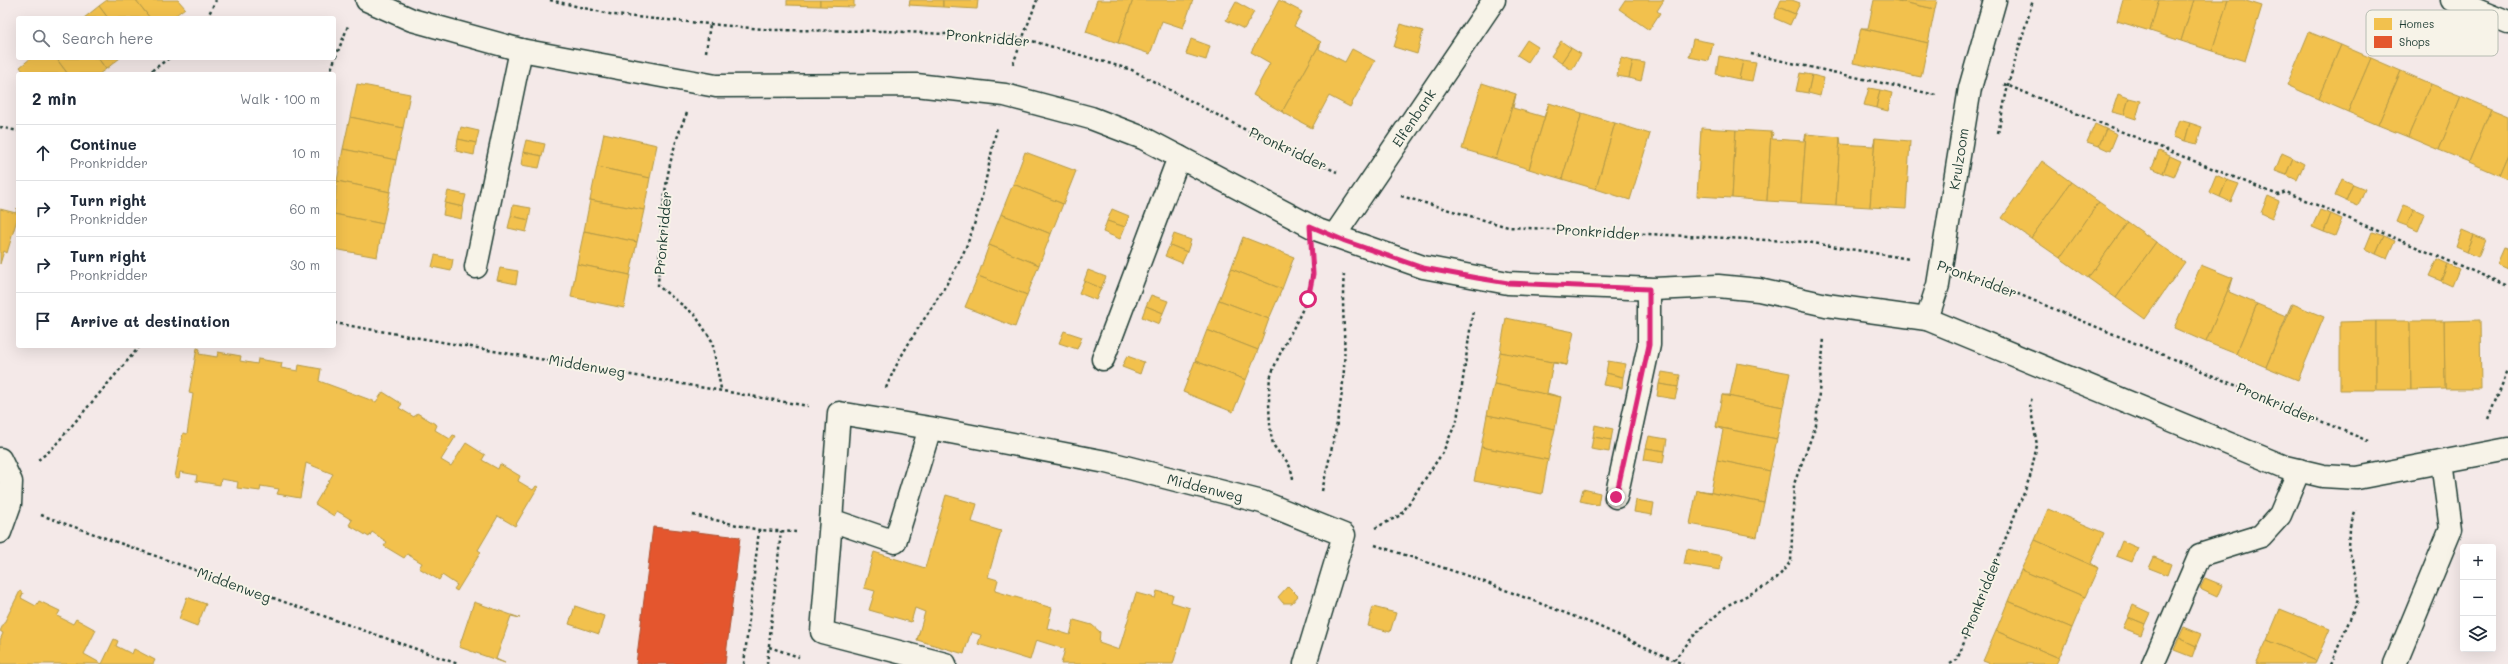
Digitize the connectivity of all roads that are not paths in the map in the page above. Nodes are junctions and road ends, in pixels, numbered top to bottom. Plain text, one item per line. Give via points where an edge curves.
1 (366, 0) edge
2 (1494, 0) edge
3 (1995, 0) edge
4 (2452, 0) edge
5 (2476, 10) edge
6 (2498, 19) edge
7 (2508, 23) edge
8 (521, 50) junction
9 (1179, 157) junction
10 (1341, 239) junction
11 (476, 267) dead end
12 (1649, 289) junction
13 (1927, 319) junction
14 (1103, 359) dead end
15 (930, 428) junction
16 (2508, 449) edge
17 (0, 459) edge
18 (2442, 462) junction
19 (2299, 470) junction
20 (1616, 497) dead end
21 (831, 527) junction
22 (0, 532) edge
23 (944, 664) edge
24 (1305, 664) edge
25 (2153, 664) edge
26 (2395, 664) edge

1 - 8 street via 412,20
2 - 10 street, Elfenbank via 1368,186
3 - 13 street, Krulzoom via 1975,73 1938,284
4 - 5 street
6 - 7 street
8 - 9 street via 716,86 916,85 1005,95 1091,118 1143,138
8 - 11 street
9 - 10 street via 1310,226
9 - 14 street
10 - 12 street via 1423,268 1477,278 1508,283
12 - 13 street via 1718,286 1759,290 1826,305
12 - 20 street via 1649,345
13 - 19 street via 2285,467
15 - 21 street via 895,542
15 - 21 street, Middenweg via 839,413
15 - 24 street, Middenweg via 1106,462 1262,502 1349,536
16 - 18 street
17 - 22 street via 11,482 10,504
18 - 19 street via 2357,478 2323,476
18 - 26 street via 2451,529
19 - 25 street via 2280,515 2260,536 2200,555
21 - 23 street via 822,632

